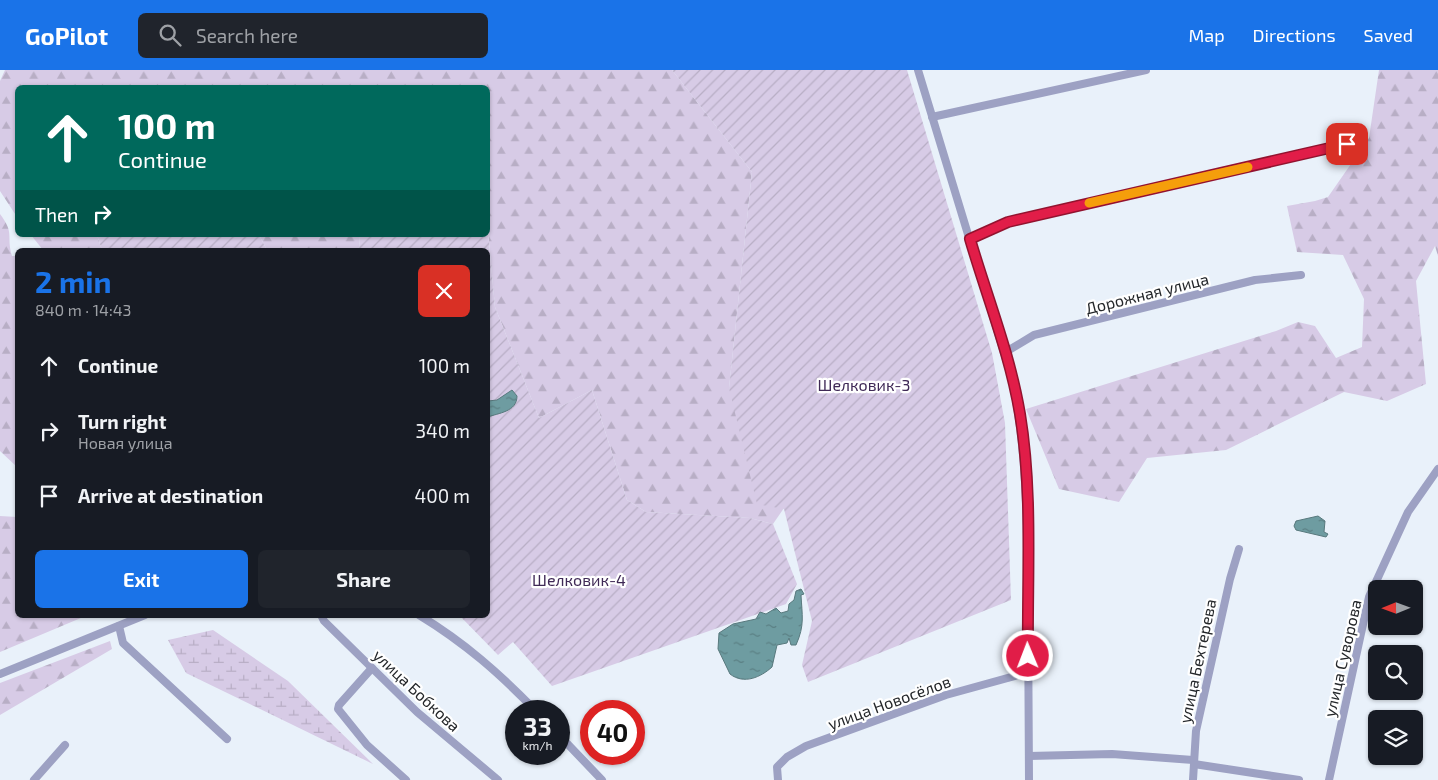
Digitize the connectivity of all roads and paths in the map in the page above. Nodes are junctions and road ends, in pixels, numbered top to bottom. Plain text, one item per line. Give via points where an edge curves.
1 (918, 70) edge
2 (1146, 70) edge
3 (932, 117) junction
4 (1347, 144) dead end
5 (970, 239) junction
6 (1301, 276) dead end
7 (1004, 353) junction
8 (1438, 469) edge
9 (1239, 549) dead end
10 (138, 618) edge
11 (322, 618) edge
12 (424, 618) edge
13 (119, 626) junction
14 (372, 668) junction
15 (1028, 672) junction
16 (0, 674) edge
17 (525, 700) edge
18 (227, 739) dead end
19 (65, 745) dead end
20 (570, 747) edge
21 (1029, 756) junction
22 (1194, 762) junction
23 (34, 780) edge
24 (406, 780) edge
25 (498, 780) edge
26 (602, 780) edge
27 (778, 780) edge
28 (1028, 780) edge
29 (1193, 780) edge
30 (1299, 780) edge
31 (1329, 780) edge

1 - 3 street
2 - 3 street
3 - 5 street
4 - 5 street via 1008,222
5 - 7 street
6 - 7 street, Дорожная улица via 1255,280 1034,335
7 - 15 street via 1020,415 1025,463
8 - 31 street, улица Суворова via 1408,512 1369,597
9 - 22 street, улица Бехтерева via 1196,731
10 - 13 street
11 - 14 street, улица Бобкова
12 - 17 street via 458,639 494,668
13 - 16 street
13 - 18 street via 123,643
14 - 24 street via 338,709 367,745
14 - 25 street, улица Бобкова via 417,712
15 - 21 street
15 - 27 street, улица Новосёлов via 946,695 806,746 787,757 778,767
19 - 23 street
20 - 26 street
21 - 22 street via 1112,754
21 - 28 street
22 - 29 street, улица Бехтерева
22 - 30 street

